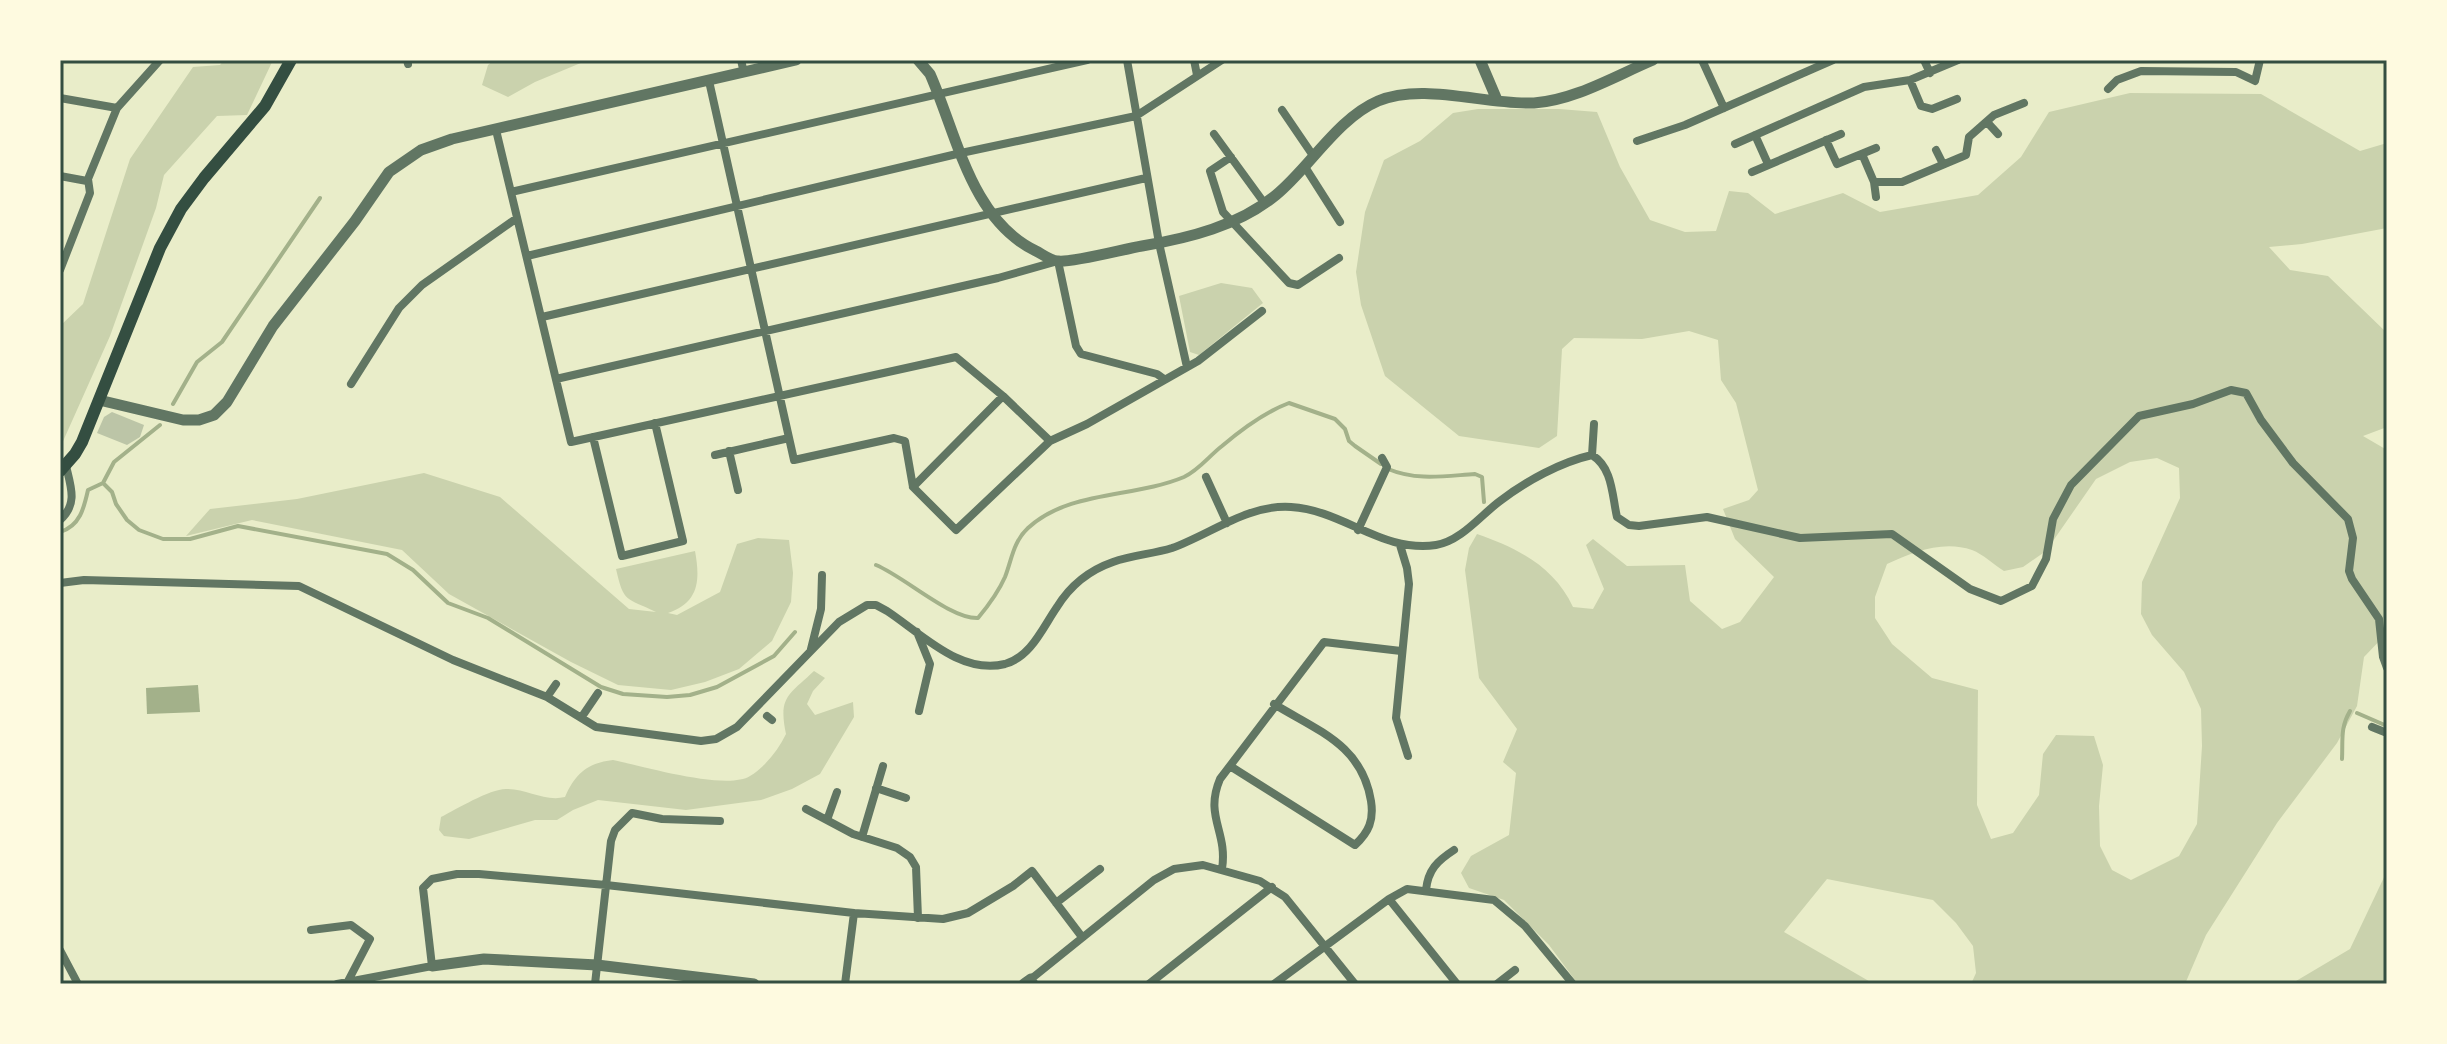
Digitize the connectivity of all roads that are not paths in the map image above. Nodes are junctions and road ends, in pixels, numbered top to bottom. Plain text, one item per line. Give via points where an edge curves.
1 (160, 60) edge
2 (291, 60) edge
3 (741, 60) edge
4 (796, 60) edge
5 (918, 60) edge
6 (1087, 60) edge
7 (1127, 60) edge
8 (1194, 60) edge
9 (1222, 60) edge
10 (1480, 60) edge
11 (1653, 60) edge
12 (1702, 60) edge
13 (1833, 60) edge
14 (1924, 60) edge
15 (1958, 60) edge
16 (2260, 60) edge
17 (744, 73) junction
18 (1930, 73) junction
19 (1197, 75) junction
20 (1910, 80) junction
21 (709, 81) junction
22 (2108, 89) dead end
23 (939, 95) junction
24 (60, 98) edge
25 (1957, 99) dead end
26 (1497, 100) junction
27 (2024, 103) dead end
28 (117, 108) junction
29 (1724, 108) junction
30 (1282, 110) dead end
31 (1136, 116) junction
32 (1987, 122) junction
33 (496, 130) junction
34 (1214, 134) dead end
35 (1841, 134) dead end
36 (1998, 134) dead end
37 (1755, 135) junction
38 (1826, 140) junction
39 (1637, 141) dead end
40 (722, 143) junction
41 (1735, 144) dead end
42 (1876, 148) dead end
43 (1936, 150) dead end
44 (961, 153) junction
45 (1862, 154) junction
46 (1231, 157) junction
47 (1314, 157) junction
48 (1768, 164) junction
49 (1943, 164) junction
50 (1305, 167) junction
51 (1752, 172) dead end
52 (60, 176) edge
53 (1146, 178) junction
54 (87, 181) junction
55 (1874, 182) junction
56 (511, 192) junction
57 (1876, 197) dead end
58 (1265, 204) junction
59 (738, 207) junction
60 (991, 213) junction
61 (517, 218) junction
62 (1340, 222) dead end
63 (1231, 223) junction
64 (1159, 243) junction
65 (527, 256) junction
66 (1339, 258) dead end
67 (1058, 261) junction
68 (751, 268) junction
69 (60, 270) edge
70 (1262, 311) dead end
71 (542, 317) junction
72 (765, 332) junction
73 (1187, 367) junction
74 (556, 379) junction
75 (1164, 379) junction
76 (351, 384) dead end
77 (779, 395) junction
78 (1003, 396) junction
79 (99, 400) junction
80 (655, 423) junction
81 (1594, 424) dead end
82 (593, 437) junction
83 (789, 438) junction
84 (1050, 441) junction
85 (729, 451) junction
86 (715, 455) dead end
87 (1592, 455) junction
88 (1382, 458) dead end
89 (63, 469) edge
90 (1206, 477) dead end
91 (913, 487) junction
92 (738, 490) dead end
93 (60, 520) edge
94 (1227, 523) junction
95 (1358, 530) junction
96 (1400, 545) junction
97 (822, 575) dead end
98 (60, 583) edge
99 (917, 631) junction
100 (811, 650) junction
101 (1401, 651) junction
102 (2387, 668) edge
103 (556, 684) dead end
104 (598, 693) dead end
105 (547, 697) junction
106 (1274, 704) junction
107 (919, 711) dead end
108 (581, 718) junction
109 (2372, 727) dead end
110 (2387, 733) edge
111 (1408, 756) dead end
112 (883, 766) dead end
113 (1230, 766) junction
114 (876, 788) junction
115 (837, 792) dead end
116 (906, 798) dead end
117 (806, 809) dead end
118 (827, 820) junction
119 (720, 821) dead end
120 (862, 837) junction
121 (1454, 850) dead end
122 (1100, 869) dead end
123 (1222, 869) junction
124 (606, 885) junction
125 (1272, 887) junction
126 (1426, 890) junction
127 (1389, 899) junction
128 (1056, 903) junction
129 (854, 913) junction
130 (918, 918) junction
131 (311, 930) dead end
132 (1082, 937) junction
133 (1323, 945) junction
134 (60, 950) edge
135 (597, 965) junction
136 (432, 966) junction
137 (1515, 970) dead end
138 (1030, 982) edge
139 (342, 983) edge
140 (78, 984) edge
141 (595, 984) edge
142 (754, 984) edge
143 (845, 984) edge
144 (1149, 984) edge
145 (1274, 984) edge
146 (1355, 984) edge
147 (1457, 984) edge
148 (1497, 984) edge
149 (1573, 984) edge

1 - 28 street
2 - 79 main road via 265,106 181,209
3 - 17 street
4 - 17 street
5 - 23 street
6 - 23 street
7 - 31 street
8 - 19 street
9 - 19 street
10 - 26 street
11 - 26 street via 1567,97 1536,103
12 - 29 street
13 - 29 street
14 - 18 street
15 - 18 street
16 - 22 street via 2255,81 2236,72 2141,71
17 - 21 street
18 - 20 street
19 - 31 street
20 - 25 street via 1921,106 1932,109
20 - 37 street via 1864,87
21 - 33 street
21 - 40 street
23 - 40 street
23 - 44 street
24 - 28 street
26 - 47 street via 1417,94 1381,100 1348,121
27 - 32 street
28 - 54 street
29 - 39 street
30 - 47 street
31 - 44 street
31 - 53 street
32 - 36 street
32 - 49 street via 1969,137 1966,155
33 - 56 street
33 - 79 street via 421,150 389,172 273,326 214,415 183,420
34 - 46 street
35 - 38 street
37 - 41 street
37 - 48 street
38 - 45 street via 1837,164
38 - 48 street
40 - 56 street
40 - 59 street
42 - 45 street
43 - 49 street
44 - 59 street
44 - 60 street
45 - 55 street
46 - 58 street
46 - 63 street via 1210,171
47 - 50 street
48 - 51 street
49 - 55 street via 1902,182
50 - 58 street
50 - 62 street
52 - 54 street
53 - 60 street
53 - 64 street
54 - 69 street via 90,193
55 - 57 street
56 - 61 street
58 - 63 street
59 - 65 street
59 - 68 street
60 - 67 street via 1026,246
60 - 68 street
61 - 65 street
61 - 76 street via 414,292
63 - 64 street
63 - 66 street via 1289,283 1298,285
64 - 67 street
64 - 73 street
65 - 71 street
67 - 72 street
67 - 75 street via 1081,354
68 - 71 street
68 - 72 street
70 - 73 street
71 - 74 street
72 - 74 street
72 - 77 street
73 - 75 street
74 - 82 street via 571,442
75 - 84 street
77 - 78 street via 956,357
77 - 80 street
77 - 83 street
78 - 84 street
78 - 91 street
79 - 89 main road via 82,442
80 - 82 street
80 - 82 street via 683,541 622,556
81 - 87 street
83 - 85 street
83 - 91 street via 794,460 894,438 905,441
84 - 91 street via 956,530
85 - 86 street
85 - 92 street
87 - 96 street via 1572,460 1504,498 1446,543
87 - 102 street via 1607,473 1617,517 1629,525 1707,517 1800,538 1892,534 1970,589 2001,601 2032,586 2046,559 2053,519 2071,485 2139,416 2231,390 2246,393 2293,463 2348,519 2353,538 2349,571 2379,619
88 - 95 street via 1387,467
89 - 93 street via 73,497
90 - 94 street
94 - 95 street via 1249,513 1291,507 1316,511
94 - 99 street via 1170,549 1094,570 1066,594 1030,647 1006,664 961,662
95 - 96 street
96 - 101 street via 1409,584
97 - 100 street
98 - 105 street via 299,586 453,660
99 - 100 street via 876,605 867,605 839,622
99 - 107 street via 930,664
100 - 108 street via 737,727 716,739 596,727
101 - 106 street via 1324,642
101 - 111 street via 1396,718
103 - 105 street
104 - 108 street
105 - 108 street
106 - 113 street
106 - 113 street via 1340,745 1360,765 1370,793 1370,827 1355,845
109 - 110 street
112 - 114 street
113 - 123 street via 1212,804 1224,846
114 - 116 street
114 - 120 street
115 - 118 street
117 - 118 street
118 - 120 street
119 - 124 street via 632,813 611,841
120 - 130 street via 910,857 916,867
121 - 126 street via 1438,860
122 - 128 street
123 - 125 street
123 - 132 street via 1187,866 1165,873
124 - 129 street
124 - 135 street
124 - 136 street via 479,874 432,879 423,888
125 - 133 street
125 - 144 street
126 - 127 street via 1407,889
126 - 149 street via 1494,900 1525,926
127 - 133 street
127 - 147 street
128 - 130 street via 1032,871 968,913
128 - 132 street
129 - 130 street
129 - 143 street
131 - 139 street via 351,925 370,939
132 - 138 street
133 - 145 street
133 - 146 street
134 - 140 street
135 - 136 street via 484,959
135 - 141 street
135 - 142 street
136 - 139 street
137 - 148 street

